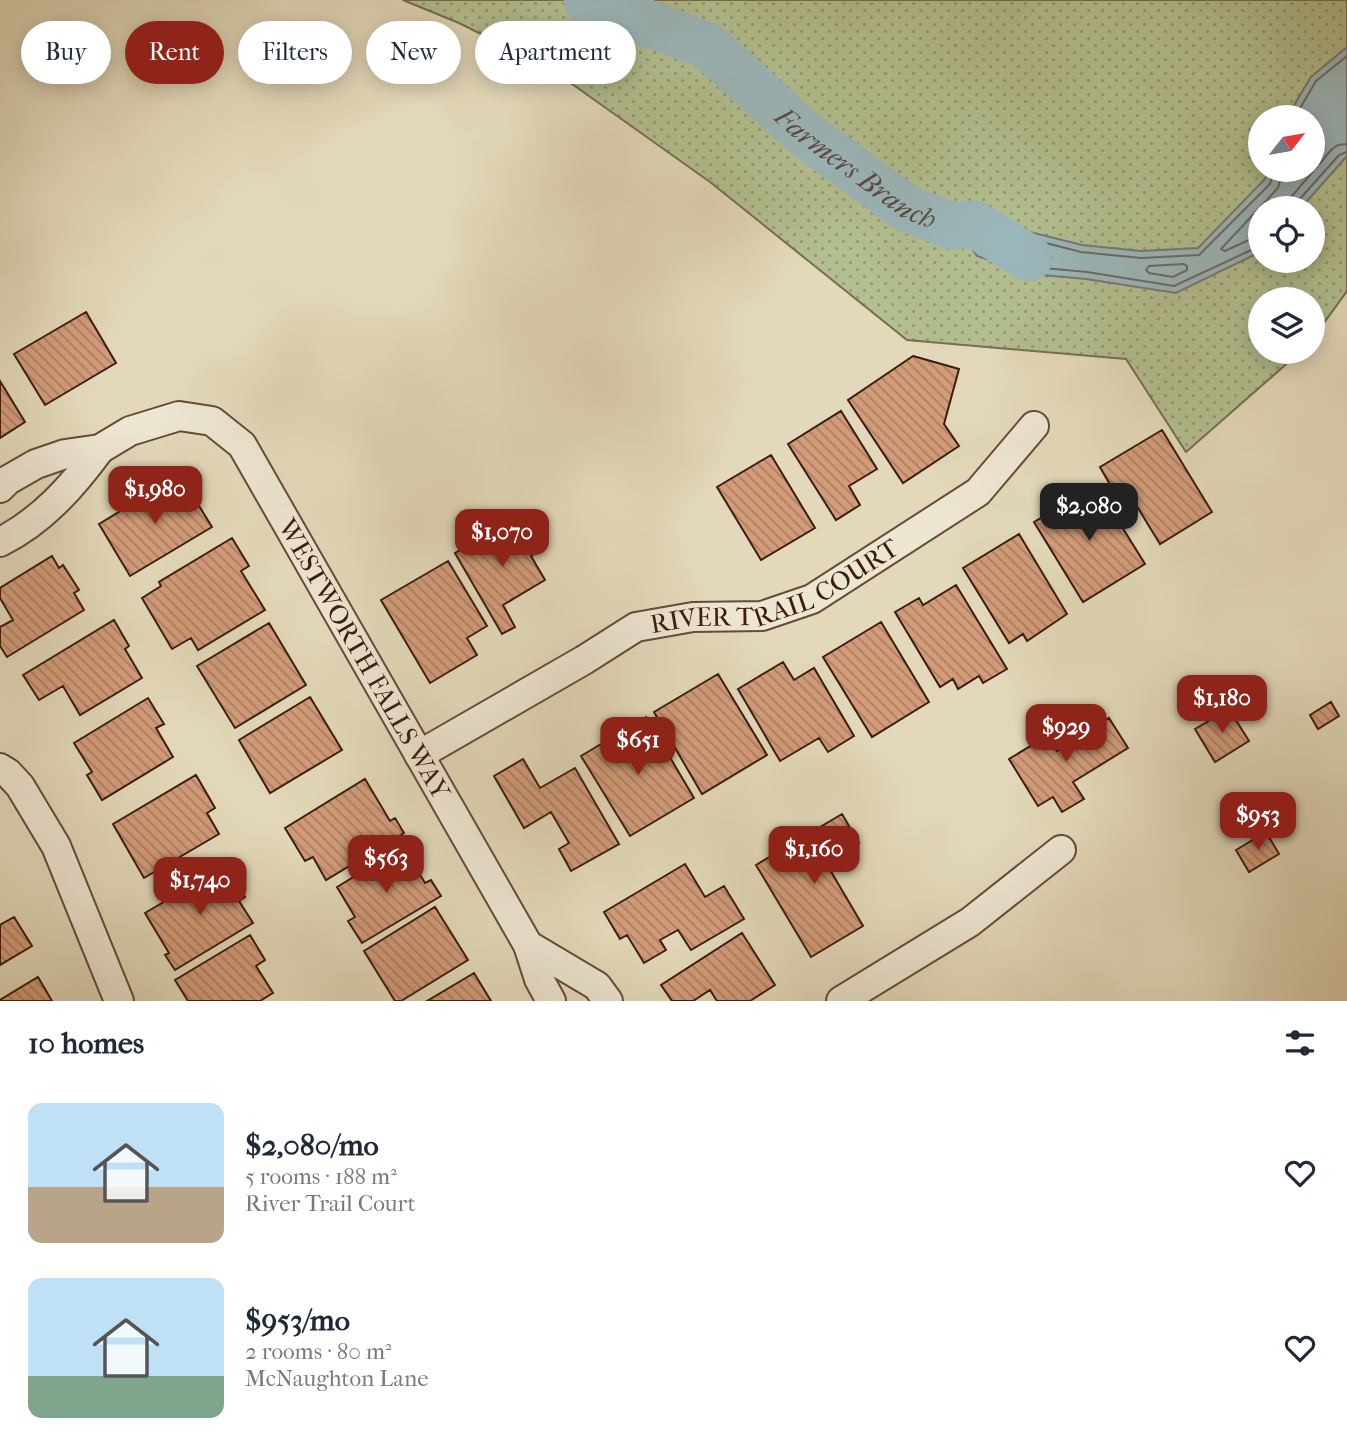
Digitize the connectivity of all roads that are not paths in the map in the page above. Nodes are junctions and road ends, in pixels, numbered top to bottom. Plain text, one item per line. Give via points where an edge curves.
1 (1034, 426) dead end
2 (100, 449) junction
3 (0, 488) edge
4 (0, 542) edge
5 (0, 745) edge
6 (419, 755) junction
7 (4, 770) edge
8 (1061, 850) dead end
9 (528, 945) junction
10 (119, 1001) edge
11 (551, 1001) edge
12 (608, 1001) edge
13 (841, 1001) edge

1 - 6 street, RIVER TRAIL COURT via 978,492 812,599 762,616 693,617 636,627
2 - 3 street via 36,464
2 - 4 street via 44,513
2 - 6 street, WESTWORTH FALLS WAY via 130,431 179,416 212,421 242,445
5 - 7 street
6 - 9 street, WESTWORTH FALLS WAY
7 - 10 street via 20,786 56,846
8 - 13 street via 970,922
9 - 11 street, WESTWORTH FALLS WAY
9 - 12 street, WESTWORTH FALLS WAY via 597,986

